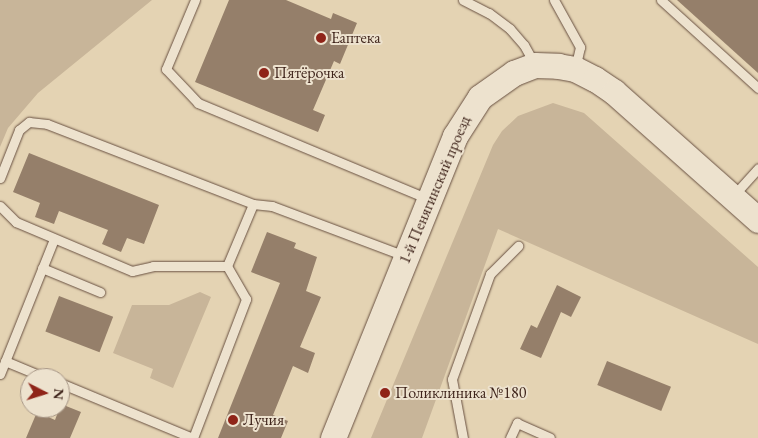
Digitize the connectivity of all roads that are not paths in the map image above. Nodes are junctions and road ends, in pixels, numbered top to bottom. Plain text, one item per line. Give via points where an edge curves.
1 (195, 0) edge
2 (463, 0) edge
3 (554, 0) edge
4 (661, 0) edge
5 (535, 65) junction
6 (575, 68) junction
7 (758, 88) edge
8 (758, 168) edge
9 (0, 178) edge
10 (732, 197) junction
11 (429, 199) junction
12 (253, 204) junction
13 (0, 206) edge
14 (758, 220) edge
15 (54, 239) junction
16 (518, 246) dead end
17 (407, 256) junction
18 (227, 266) junction
19 (42, 268) junction
20 (100, 292) dead end
21 (5, 361) junction
22 (22, 368) edge
23 (0, 374) edge
24 (70, 388) edge
25 (333, 438) edge
26 (463, 438) edge
27 (510, 438) edge
28 (550, 438) edge

1 - 11 lane via 166,69 198,103
2 - 5 lane via 510,29
3 - 6 lane via 580,47
4 - 7 lane
5 - 6 street, 1-й Пенягинский проезд
5 - 11 street, 1-й Пенягинский проезд via 497,82 468,111
6 - 10 street, 1-й Пенягинский проезд via 614,92
8 - 10 lane
9 - 12 lane via 19,130 29,122 47,124
10 - 14 street, 1-й Пенягинский проезд
11 - 17 street, 1-й Пенягинский проезд
12 - 17 lane via 272,206
12 - 18 lane
13 - 15 lane via 16,222
15 - 18 lane via 132,271 153,266
15 - 19 lane
16 - 26 lane via 490,274 452,379
17 - 25 street, 1-й Пенягинский проезд
18 - 24 lane via 246,299 194,438
19 - 20 lane
19 - 21 lane
21 - 22 lane
21 - 23 lane
27 - 28 lane via 517,423

